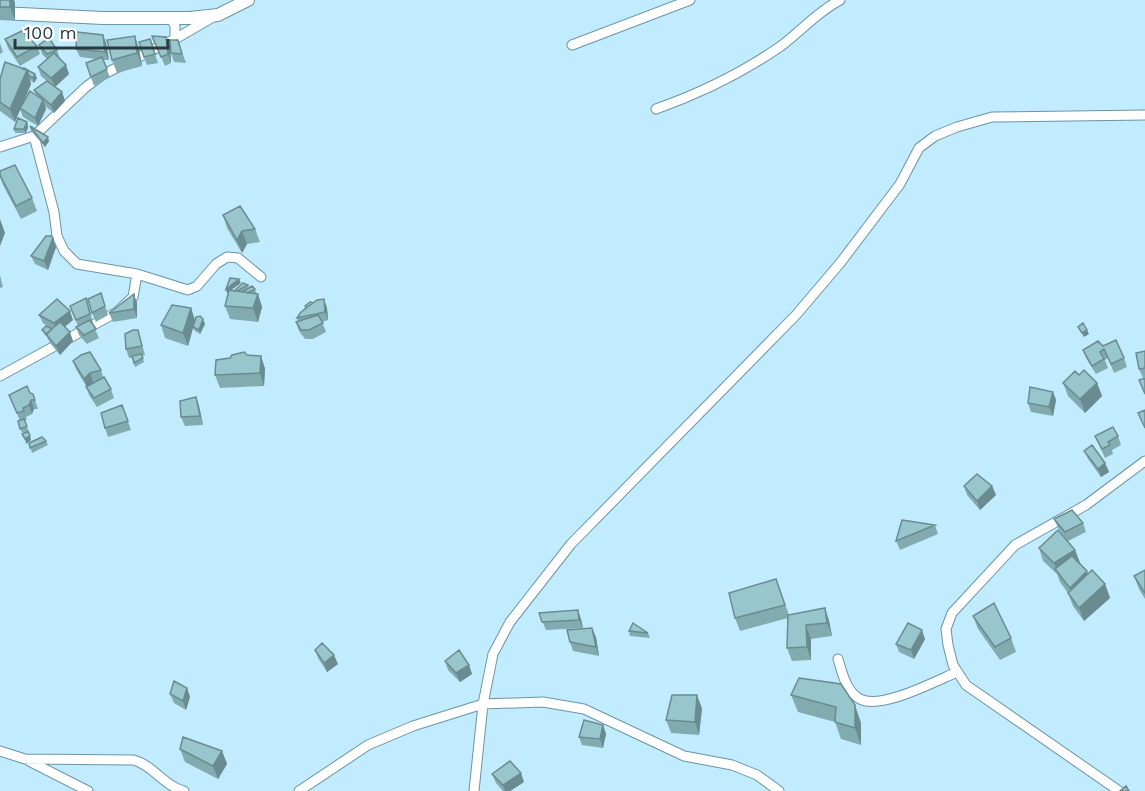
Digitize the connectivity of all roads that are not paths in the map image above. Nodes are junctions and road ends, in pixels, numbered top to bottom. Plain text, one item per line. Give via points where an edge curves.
1 (248, 0) edge
2 (690, 0) edge
3 (840, 0) edge
4 (0, 13) edge
5 (218, 15) junction
6 (171, 18) junction
7 (175, 39) junction
8 (572, 45) dead end
9 (656, 109) dead end
10 (1145, 115) edge
11 (34, 136) junction
12 (0, 147) edge
13 (137, 274) junction
14 (261, 277) dead end
15 (0, 376) edge
16 (1145, 461) edge
17 (838, 659) dead end
18 (957, 672) junction
19 (483, 704) junction
20 (0, 750) edge
21 (25, 759) junction
22 (88, 791) edge
23 (184, 791) edge
24 (299, 791) edge
25 (474, 791) edge
26 (780, 791) edge
27 (1119, 791) edge

1 - 5 street
2 - 8 street
3 - 9 street via 742,71
4 - 6 street
5 - 6 street
5 - 7 street
6 - 7 street via 176,26
7 - 11 street via 92,81
10 - 19 street via 992,117 935,136 919,148 900,184 796,315 571,544 510,621 493,654
11 - 12 street
11 - 13 street via 64,251 77,264
13 - 14 street via 188,290 227,257 237,258
13 - 15 street via 133,297 117,312
16 - 18 street via 1086,505 1015,545 952,613 946,629
17 - 18 street via 847,686 859,699 872,703
18 - 27 street via 966,685
19 - 24 street via 368,745
19 - 25 street
19 - 26 street via 543,702 584,709 684,756 732,765 757,775
20 - 21 street
21 - 22 street
21 - 23 street via 134,760

